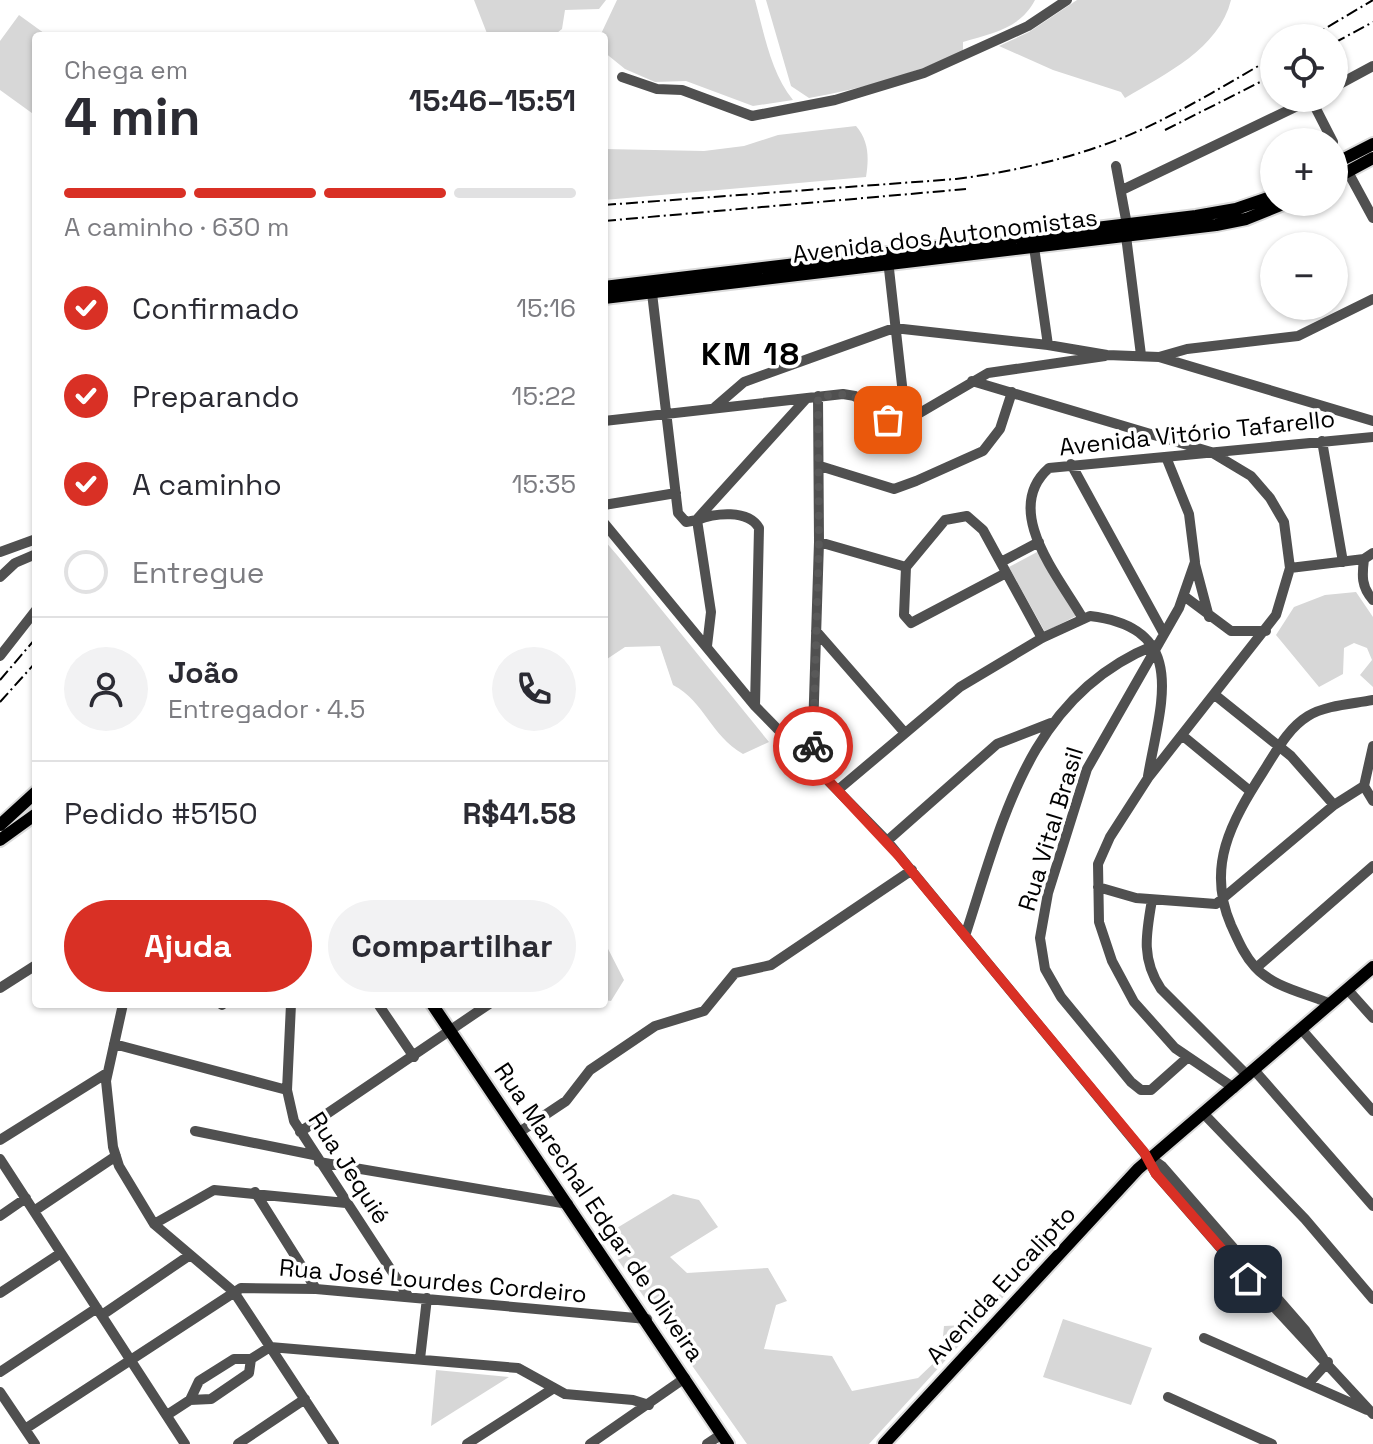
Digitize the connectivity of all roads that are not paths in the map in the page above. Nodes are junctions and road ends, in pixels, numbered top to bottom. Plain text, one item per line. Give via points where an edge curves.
1 (1067, 0) edge
2 (1373, 66) edge
3 (622, 77) dead end
4 (1348, 79) edge
5 (1285, 112) edge
6 (1373, 144) edge
7 (1373, 158) edge
8 (1348, 160) edge
9 (1348, 162) edge
10 (1116, 166) dead end
11 (1348, 171) edge
12 (1122, 190) junction
13 (1260, 201) edge
14 (1260, 213) edge
15 (1373, 218) edge
16 (1127, 230) junction
17 (1034, 247) junction
18 (888, 260) junction
19 (665, 280) junction
20 (608, 287) edge
21 (652, 293) junction
22 (608, 298) edge
23 (1373, 299) edge
24 (894, 328) junction
25 (1048, 345) junction
26 (1107, 355) junction
27 (1141, 355) junction
28 (1159, 357) junction
29 (972, 381) junction
30 (1012, 392) junction
31 (812, 397) junction
32 (715, 407) junction
33 (664, 414) junction
34 (608, 421) edge
35 (906, 421) junction
36 (1373, 421) edge
37 (1373, 437) edge
38 (1322, 441) junction
39 (1211, 452) junction
40 (1166, 457) junction
41 (1071, 464) junction
42 (820, 466) junction
43 (676, 493) junction
44 (608, 504) edge
45 (697, 520) junction
46 (608, 528) edge
47 (32, 540) edge
48 (819, 542) junction
49 (1039, 542) junction
50 (0, 552) edge
51 (32, 556) edge
52 (1368, 556) edge
53 (1001, 562) junction
54 (1195, 562) junction
55 (1343, 562) junction
56 (906, 567) junction
57 (1290, 568) junction
58 (1006, 573) junction
59 (0, 577) edge
60 (1184, 596) junction
61 (1373, 600) edge
62 (32, 615) edge
63 (1082, 617) junction
64 (1209, 617) junction
65 (816, 631) junction
66 (1266, 631) junction
67 (1163, 632) junction
68 (1042, 638) junction
69 (1155, 645) junction
70 (707, 646) junction
71 (0, 656) edge
72 (1215, 695) junction
73 (1373, 700) edge
74 (755, 706) junction
75 (1051, 723) junction
76 (905, 733) junction
77 (1183, 736) junction
78 (1280, 746) junction
79 (1373, 746) edge
80 (812, 763) junction
81 (1148, 778) junction
82 (1364, 786) junction
83 (839, 789) junction
84 (1250, 791) junction
85 (32, 796) edge
86 (1373, 800) edge
87 (1334, 805) junction
88 (32, 817) edge
89 (0, 825) edge
90 (0, 840) edge
91 (887, 841) junction
92 (1373, 866) edge
93 (912, 870) junction
94 (1098, 887) junction
95 (1152, 900) junction
96 (1221, 902) junction
97 (965, 936) junction
98 (1373, 967) edge
99 (32, 968) edge
100 (1256, 968) junction
101 (0, 988) edge
102 (1348, 990) junction
103 (1331, 1004) junction
104 (122, 1008) edge
105 (291, 1008) edge
106 (381, 1008) edge
107 (435, 1008) edge
108 (483, 1008) edge
109 (1373, 1018) edge
110 (1302, 1030) junction
111 (450, 1031) junction
112 (114, 1044) junction
113 (414, 1057) junction
114 (1187, 1058) junction
115 (107, 1073) junction
116 (1252, 1073) junction
117 (1234, 1088) junction
118 (287, 1090) junction
119 (1373, 1111) edge
120 (1204, 1114) junction
121 (195, 1131) dead end
122 (300, 1132) junction
123 (518, 1133) junction
124 (0, 1140) edge
125 (116, 1156) junction
126 (0, 1159) edge
127 (316, 1159) junction
128 (1150, 1160) junction
129 (255, 1192) junction
130 (26, 1198) junction
131 (346, 1203) junction
132 (568, 1204) junction
133 (1373, 1206) edge
134 (34, 1211) junction
135 (0, 1216) edge
136 (154, 1224) junction
137 (61, 1253) junction
138 (190, 1255) junction
139 (316, 1289) junction
140 (234, 1292) junction
141 (0, 1293) edge
142 (408, 1296) junction
143 (427, 1298) junction
144 (1373, 1299) edge
145 (99, 1311) junction
146 (639, 1315) junction
147 (1204, 1338) dead end
148 (270, 1347) junction
149 (131, 1359) junction
150 (251, 1359) junction
151 (420, 1359) junction
152 (1326, 1360) junction
153 (0, 1372) edge
154 (687, 1381) junction
155 (1309, 1383) junction
156 (554, 1388) junction
157 (0, 1392) edge
158 (1168, 1397) dead end
159 (305, 1399) junction
160 (190, 1400) junction
161 (614, 1401) junction
162 (652, 1403) junction
163 (638, 1413) junction
164 (1372, 1413) edge
165 (167, 1415) junction
166 (25, 1429) junction
167 (725, 1439) edge
168 (35, 1444) edge
169 (185, 1444) edge
170 (238, 1444) edge
171 (334, 1444) edge
172 (467, 1444) edge
173 (590, 1444) edge
174 (707, 1444) edge
175 (884, 1444) edge
176 (894, 1444) edge
177 (1272, 1444) edge

1 - 3 street via 1028,26 924,73 835,100 752,116 682,90 657,89
2 - 4 street
5 - 12 street
6 - 8 main road
7 - 9 main road
10 - 12 street
11 - 15 street
12 - 16 street
13 - 16 main road, Avenida dos Autonomistas
14 - 16 main road, Avenida dos Autonomistas
16 - 17 main road, Avenida dos Autonomistas
16 - 18 main road, Avenida dos Autonomistas
16 - 27 street
17 - 18 main road, Avenida dos Autonomistas
17 - 25 street
18 - 19 main road, Avenida dos Autonomistas
18 - 21 main road, Avenida dos Autonomistas
18 - 24 street
19 - 20 main road, Avenida dos Autonomistas
19 - 21 main road
21 - 22 main road, Avenida dos Autonomistas
21 - 33 street
23 - 28 street via 1298,336
24 - 25 street
24 - 32 street via 744,382
24 - 35 street
25 - 26 street
26 - 27 street
26 - 29 street via 993,372
27 - 28 street
28 - 36 street
29 - 30 street
29 - 35 street
30 - 39 street
30 - 42 street via 988,447 931,476 894,489
31 - 32 street
31 - 35 street via 850,394 888,420
31 - 42 street
31 - 45 street
32 - 33 street
33 - 34 street
33 - 43 street
37 - 38 street, Avenida Vitório Tafarello
38 - 39 street, Avenida Vitório Tafarello
38 - 55 street
39 - 40 street, Avenida Vitório Tafarello
39 - 57 street via 1251,476 1270,498 1288,537
40 - 41 street, Avenida Vitório Tafarello
40 - 54 street via 1189,514
41 - 49 street, Avenida Vitório Tafarello via 1056,464 1044,473 1032,498 1029,512
41 - 67 street
42 - 48 street
43 - 44 street
43 - 45 street via 680,517
45 - 70 street via 711,612
45 - 74 street via 744,516 759,528
46 - 70 street
47 - 50 street
48 - 56 street
48 - 65 street
49 - 53 street
49 - 63 street, Avenida Vitório Tafarello
51 - 59 street
52 - 55 street
52 - 61 street via 1363,586
53 - 56 street via 974,520 960,516 937,526
53 - 58 street
54 - 60 street
54 - 64 street
55 - 57 street
56 - 58 street via 904,615 911,623
57 - 66 street via 1283,599
58 - 68 street
60 - 64 street
60 - 67 street
62 - 71 street
63 - 68 street
63 - 69 street via 1101,617
64 - 66 street via 1231,631
65 - 76 street
65 - 80 street
66 - 72 street
67 - 69 street
68 - 76 street via 960,687
69 - 75 street via 1079,690
69 - 81 street via 1164,686
69 - 114 street, Rua Vital Brasil via 1087,769 1048,893 1040,938 1045,969 1061,997 1131,1082 1151,1090
70 - 74 street
72 - 77 street
72 - 78 street
73 - 78 street via 1314,712 1293,727
74 - 80 street
75 - 91 street via 997,744
75 - 97 street via 1013,798
76 - 83 street
77 - 81 street
77 - 84 street
78 - 84 street
78 - 87 street
79 - 82 street
80 - 83 street
81 - 94 street via 1101,857
82 - 86 street
82 - 87 street
83 - 91 street
84 - 96 street via 1223,854
85 - 89 main road
87 - 96 street
88 - 90 main road
91 - 93 street
92 - 100 street
93 - 97 street
93 - 123 street via 771,965 735,973 704,1011 655,1026 590,1070 569,1098
94 - 95 street
94 - 114 street via 1099,922 1119,974 1159,1033
95 - 96 street via 1186,905
95 - 116 street via 1145,946 1151,974 1169,998
96 - 100 street
97 - 128 street
98 - 102 main road
99 - 101 street
100 - 103 street via 1283,986
102 - 103 main road
102 - 109 street
103 - 110 main road
104 - 112 street
105 - 118 street, Rua Jequié
106 - 113 street
107 - 111 main road, Rua Marechal Edgar de Oliveira
108 - 111 street
110 - 116 main road
110 - 119 street
111 - 113 street
111 - 123 main road, Rua Marechal Edgar de Oliveira
112 - 115 street
112 - 118 street
113 - 122 street
114 - 117 street
115 - 124 street
115 - 125 street
116 - 117 main road
116 - 133 street
117 - 120 main road
118 - 122 street, Rua Jequié
120 - 128 main road
120 - 144 street
121 - 127 street
122 - 127 street, Rua Jequié
123 - 132 main road, Rua Marechal Edgar de Oliveira
125 - 134 street
125 - 136 street
126 - 130 street
127 - 131 street, Rua Jequié
127 - 132 street
128 - 152 street via 1318,1357
128 - 175 main road, Avenida Eucalipto
128 - 176 main road, Avenida Eucalipto
129 - 131 street
129 - 136 street via 214,1190
129 - 139 street
130 - 134 street
130 - 135 street
131 - 142 street, Rua Jequié
132 - 146 main road, Rua Marechal Edgar de Oliveira
134 - 137 street
136 - 138 street
137 - 141 street
137 - 145 street
138 - 140 street
138 - 145 street
139 - 140 street, Rua José Lourdes Cordeiro
139 - 142 street, Rua José Lourdes Cordeiro
140 - 148 street
140 - 149 street
142 - 143 street, Rua José Lourdes Cordeiro
143 - 146 street, Rua José Lourdes Cordeiro
143 - 151 street
145 - 149 street
145 - 153 street
146 - 154 main road, Rua Marechal Edgar de Oliveira
147 - 155 street
148 - 150 street
148 - 151 street
148 - 159 street
149 - 165 street
149 - 166 street
150 - 160 street via 234,1359 199,1381
150 - 160 street via 249,1373 236,1383 206,1401
151 - 156 street via 518,1368
152 - 155 street
152 - 164 street
154 - 162 street
154 - 167 main road, Rua Marechal Edgar de Oliveira
155 - 164 street
156 - 161 street
156 - 172 street
157 - 166 street
158 - 177 street
159 - 170 street
159 - 171 street
160 - 165 street
161 - 162 street
161 - 163 street
162 - 163 street
163 - 173 street
165 - 169 street
166 - 168 street
167 - 174 street

